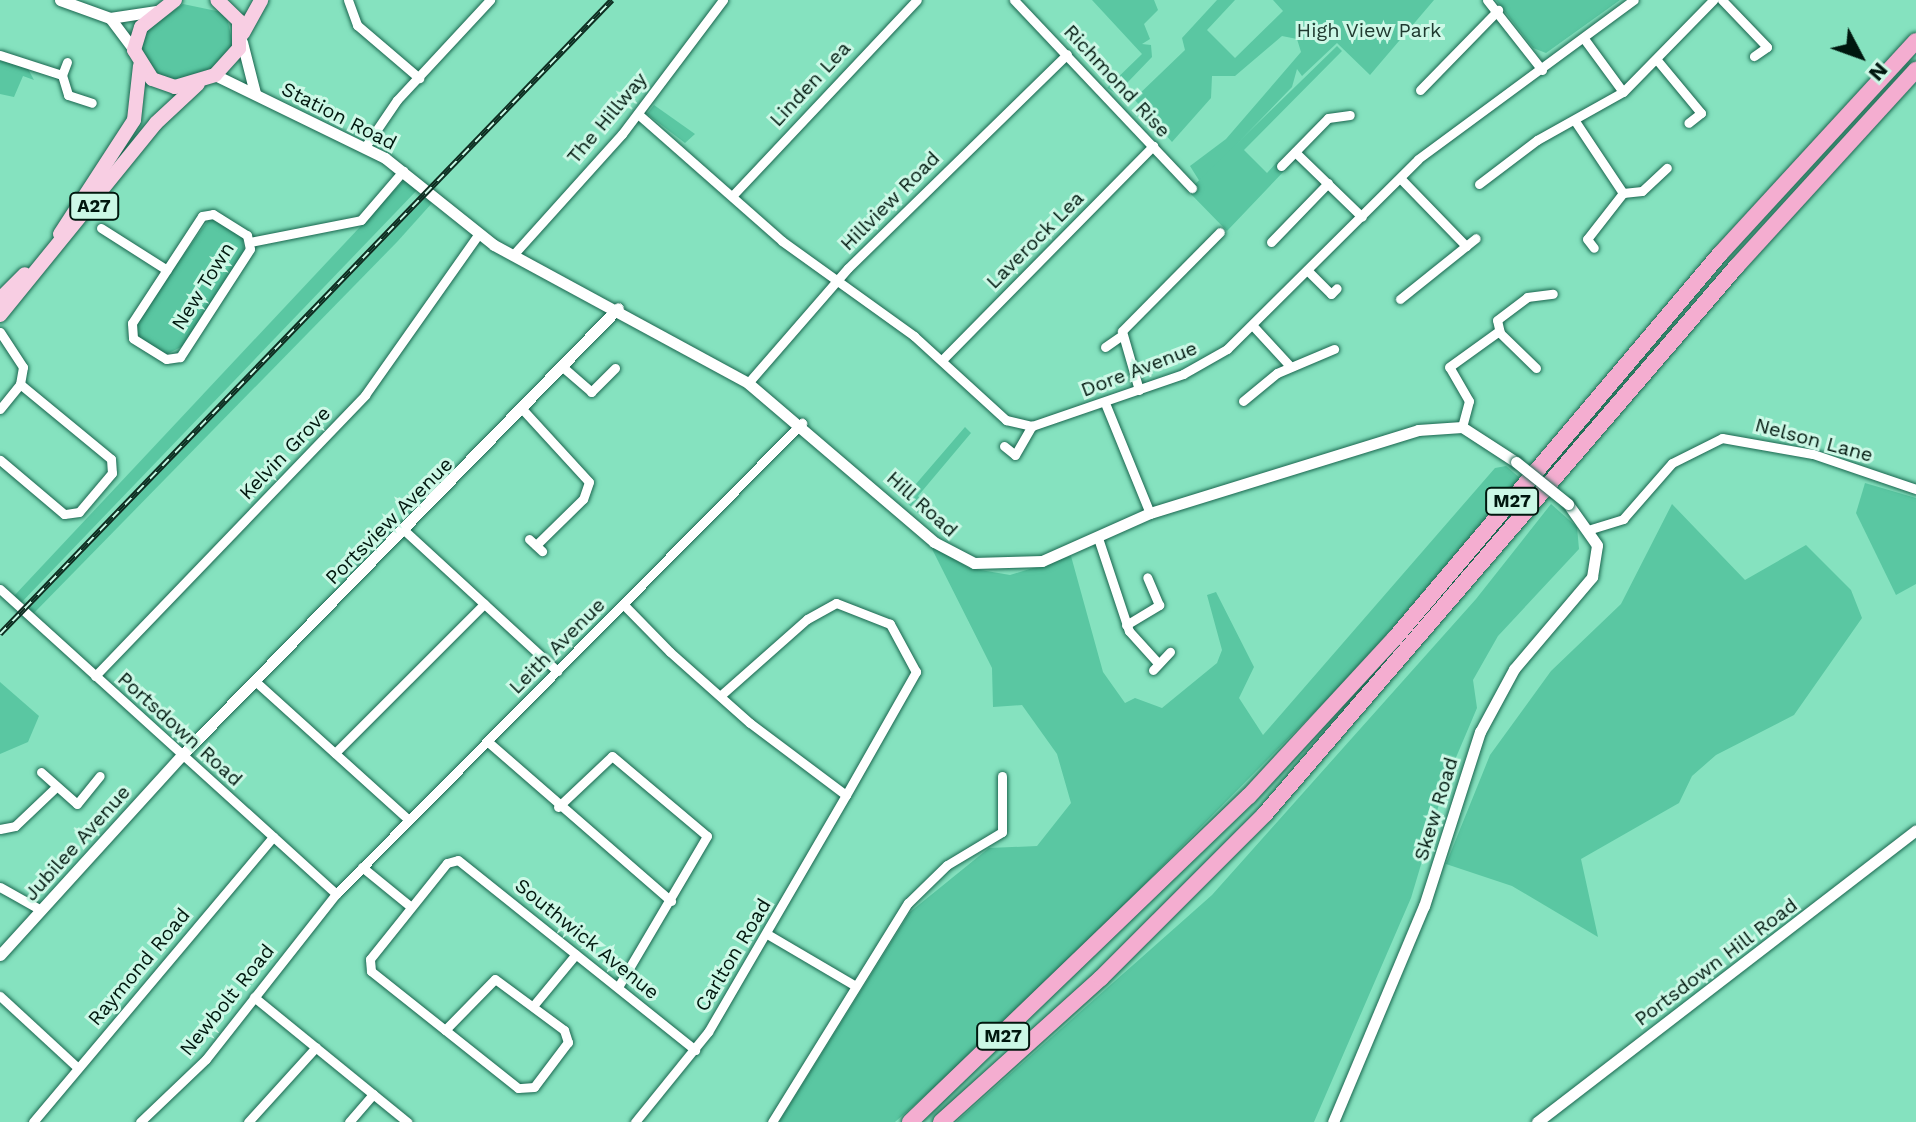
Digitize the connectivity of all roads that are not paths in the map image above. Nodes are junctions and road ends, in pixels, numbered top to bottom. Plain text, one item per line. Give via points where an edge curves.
1 (60, 0) edge
2 (175, 0) edge
3 (217, 0) edge
4 (261, 0) edge
5 (348, 0) edge
6 (490, 0) edge
7 (723, 0) edge
8 (917, 0) edge
9 (1014, 0) edge
10 (1487, 0) edge
11 (1634, 0) edge
12 (1713, 0) edge
13 (1722, 0) edge
14 (160, 9) junction
15 (1498, 10) junction
16 (110, 18) junction
17 (242, 37) junction
18 (1585, 40) junction
19 (1916, 41) edge
20 (134, 50) junction
21 (1067, 54) junction
22 (0, 55) edge
23 (1754, 56) dead end
24 (1657, 60) junction
25 (67, 62) dead end
26 (140, 66) junction
27 (1542, 70) junction
28 (1916, 70) edge
29 (62, 75) junction
30 (215, 75) junction
31 (419, 78) junction
32 (198, 84) junction
33 (1420, 90) dead end
34 (1623, 92) junction
35 (255, 93) junction
36 (92, 103) dead end
37 (638, 114) junction
38 (1350, 115) dead end
39 (1575, 121) junction
40 (1688, 123) dead end
41 (1153, 146) junction
42 (365, 147) junction
43 (1295, 152) junction
44 (1281, 166) dead end
45 (1667, 168) dead end
46 (403, 171) junction
47 (1400, 178) junction
48 (1328, 183) junction
49 (1479, 184) dead end
50 (1192, 188) dead end
51 (1623, 193) junction
52 (733, 195) junction
53 (443, 205) joint
54 (1362, 217) junction
55 (1288, 224) junction
56 (101, 228) dead end
57 (1220, 232) dead end
58 (1296, 232) dead end
59 (478, 235) junction
60 (1476, 238) dead end
61 (250, 242) junction
62 (1271, 242) dead end
63 (1466, 246) junction
64 (1594, 248) dead end
65 (513, 255) junction
66 (167, 270) junction
67 (1309, 272) junction
68 (835, 284) junction
69 (1337, 288) dead end
70 (1553, 294) dead end
71 (0, 299) edge
72 (1400, 299) dead end
73 (618, 308) junction
74 (0, 315) edge
75 (1254, 327) junction
76 (1499, 331) junction
77 (0, 332) edge
78 (1121, 336) junction
79 (1105, 347) dead end
80 (1334, 349) dead end
81 (942, 360) junction
82 (1290, 366) junction
83 (615, 368) dead end
84 (1536, 368) dead end
85 (565, 369) junction
86 (748, 383) junction
87 (20, 384) junction
88 (1139, 390) junction
89 (1243, 401) dead end
90 (1105, 403) junction
91 (0, 409) edge
92 (524, 411) junction
93 (802, 423) junction
94 (1032, 426) junction
95 (1462, 427) junction
96 (1004, 446) dead end
97 (0, 460) edge
98 (1916, 489) edge
99 (1150, 513) junction
100 (1591, 529) junction
101 (405, 531) junction
102 (1098, 538) junction
103 (536, 545) dead end
104 (1147, 577) dead end
105 (0, 589) edge
106 (484, 604) junction
107 (623, 604) junction
108 (1126, 625) junction
109 (1170, 652) dead end
110 (557, 671) junction
111 (95, 676) junction
112 (255, 681) junction
113 (720, 696) junction
114 (487, 741) junction
115 (335, 753) junction
116 (182, 755) junction
117 (41, 772) dead end
118 (100, 776) dead end
119 (1002, 776) dead end
120 (56, 787) junction
121 (846, 795) junction
122 (558, 807) junction
123 (409, 820) junction
124 (0, 829) edge
125 (1916, 830) edge
126 (273, 837) junction
127 (362, 867) junction
128 (0, 887) edge
129 (336, 894) junction
130 (671, 901) junction
131 (411, 907) junction
132 (41, 910) junction
133 (767, 934) junction
134 (576, 954) junction
135 (0, 955) edge
136 (854, 985) junction
137 (618, 987) junction
138 (0, 996) edge
139 (254, 997) junction
140 (533, 1006) junction
141 (445, 1030) junction
142 (316, 1047) junction
143 (695, 1050) junction
144 (78, 1068) junction
145 (373, 1094) junction
146 (33, 1122) edge
147 (140, 1122) edge
148 (248, 1122) edge
149 (349, 1122) edge
150 (407, 1122) edge
151 (635, 1122) edge
152 (772, 1122) edge
153 (910, 1122) edge
154 (941, 1122) edge
155 (1333, 1122) edge
156 (1537, 1122) edge

1 - 16 street
2 - 14 main road
3 - 17 main road
4 - 17 main road
5 - 31 street via 357,25
6 - 31 street
7 - 37 street, The Hillway
8 - 52 street, Linden Lea
9 - 21 street, Richmond Rise
10 - 15 street
11 - 18 street, Dore Avenue
12 - 24 street
13 - 23 street via 1767,47
14 - 16 street
14 - 20 main road via 139,30
15 - 27 street
15 - 33 street
16 - 20 street
17 - 30 main road
17 - 35 street, Station Road
18 - 27 street, Dore Avenue
18 - 34 street
19 - 153 highway, M27 via 1720,254 1395,638 1281,762 1096,950
20 - 26 main road
21 - 41 street, Richmond Rise
21 - 68 street, Hillview Road
22 - 29 street
24 - 34 street
24 - 40 street via 1701,113
25 - 29 street
26 - 32 main road via 166,86
26 - 71 main road, A27 via 129,131 68,223
27 - 47 street, Dore Avenue
28 - 154 highway, M27 via 1736,267 1265,814 1101,978
29 - 36 street via 68,95
30 - 32 main road
30 - 35 street, Station Road
31 - 42 street
32 - 74 main road, A27 via 156,123
34 - 39 street
35 - 42 street, Station Road
37 - 52 street
37 - 65 street, The Hillway
38 - 43 street via 1328,118
39 - 49 street
39 - 51 street
41 - 50 street, Richmond Rise
41 - 81 street, Laverock Lea
42 - 46 street, Station Road
43 - 44 street
43 - 48 street
45 - 51 street via 1642,191
46 - 53 street, Station Road
46 - 61 street, New Town via 361,220
47 - 54 street, Dore Avenue
47 - 63 street
48 - 54 street
48 - 55 street
51 - 64 street via 1587,239
52 - 68 street
53 - 59 street, Hill Road
54 - 67 street, Dore Avenue
55 - 58 street
55 - 62 street
56 - 66 street, New Town
57 - 78 street
59 - 65 street, Hill Road
59 - 111 street, Kelvin Grove via 365,395
60 - 63 street
61 - 66 street, New Town via 205,214
61 - 66 street, New Town via 180,357 169,360 130,332
63 - 72 street
65 - 73 street, Hill Road
67 - 69 street via 1331,294
67 - 75 street, Dore Avenue
68 - 81 street
68 - 86 street, Hillview Road
70 - 76 street via 1534,290 1502,315
73 - 85 street, Portsview Avenue
73 - 86 street, Hill Road
75 - 82 street
75 - 88 street, Dore Avenue via 1211,360
76 - 84 street
76 - 95 street via 1449,367 1469,401
77 - 87 street via 20,359
78 - 79 street
78 - 88 street
80 - 82 street
81 - 94 street via 1006,420
82 - 89 street
83 - 85 street via 591,392
85 - 92 street, Portsview Avenue
86 - 93 street, Hill Road
87 - 91 street
87 - 97 street via 111,459 112,473 79,512 64,514
88 - 90 street, Dore Avenue
90 - 94 street, Dore Avenue
90 - 99 street
92 - 101 street, Portsview Avenue
92 - 103 street via 589,482 583,499
93 - 102 street, Hill Road via 921,531 964,560 1025,565
93 - 107 street, Leith Avenue
94 - 96 street via 1015,455
95 - 99 street, Hill Road via 1405,433
95 - 100 street, bridge via 1516,462
98 - 100 street, Nelson Lane via 1813,454 1722,438 1672,463 1623,519
99 - 102 street, Hill Road
100 - 155 street, Skew Road via 1597,545 1592,577 1514,669 1480,732 1424,906
101 - 106 street
101 - 112 street, Portsview Avenue
102 - 108 street
104 - 108 street via 1159,605
105 - 111 street, Portsdown Road
106 - 110 street
106 - 115 street
107 - 110 street, Leith Avenue
107 - 113 street
108 - 109 street via 1155,666
110 - 114 street, Leith Avenue
111 - 116 street, Portsdown Road
112 - 115 street
112 - 116 street, Portsview Avenue
113 - 121 street
113 - 121 street, Carlton Road via 821,609 851,603 890,624 908,648 914,682
114 - 122 street
114 - 123 street, Leith Avenue
115 - 123 street
116 - 126 street, Portsdown Road
116 - 132 street, Jubilee Avenue
117 - 120 street
118 - 120 street via 77,804
119 - 136 street via 1002,832 919,890
120 - 124 street via 15,826
121 - 133 street, Carlton Road
122 - 130 street
122 - 130 street via 605,759 620,759 707,836
123 - 127 street, Leith Avenue
125 - 156 street, Portsdown Hill Road
126 - 129 street, Portsdown Road
126 - 144 street, Raymond Road
127 - 129 street, Leith Avenue
127 - 131 street
128 - 132 street
129 - 139 street, Newbolt Road
130 - 137 street
131 - 134 street, Southwick Avenue via 454,860
131 - 141 street via 370,968
132 - 135 street, Jubilee Avenue
133 - 136 street
133 - 143 street, Carlton Road
134 - 137 street, Southwick Avenue
134 - 140 street
136 - 152 street
137 - 143 street, Southwick Avenue
138 - 144 street
139 - 142 street
139 - 147 street, Newbolt Road via 206,1059
140 - 141 street via 500,980 489,980
140 - 141 street via 568,1042 530,1089 518,1088
142 - 145 street
142 - 148 street
143 - 151 street, Carlton Road
144 - 146 street, Raymond Road
145 - 149 street
145 - 150 street

